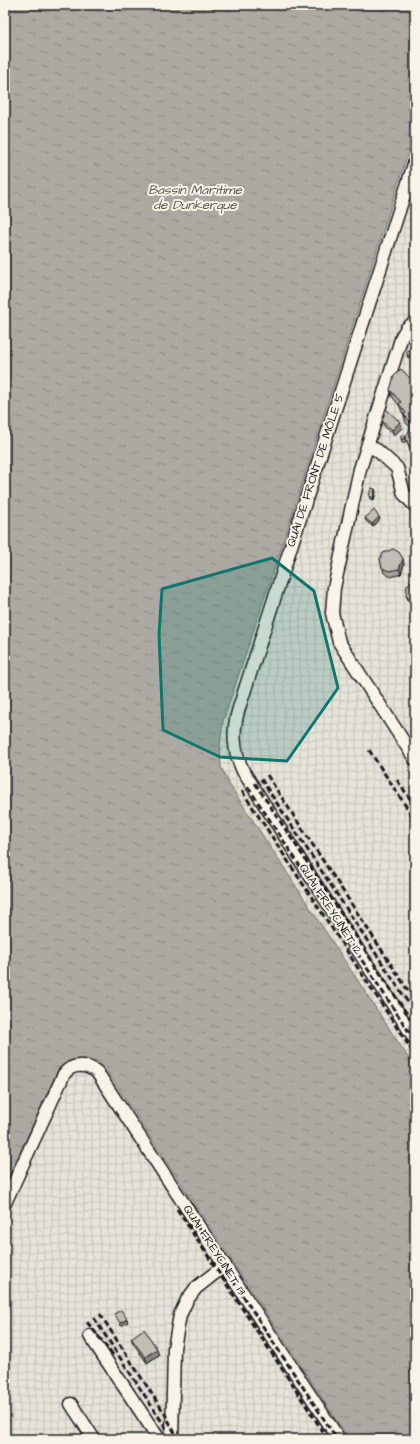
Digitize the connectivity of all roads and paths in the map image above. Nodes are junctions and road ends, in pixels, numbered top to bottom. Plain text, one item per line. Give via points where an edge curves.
1 (415, 161) edge
2 (415, 322) edge
3 (368, 445) junction
4 (415, 506) edge
5 (415, 759) edge
6 (248, 779) joint
7 (415, 1039) edge
8 (5, 1203) edge
9 (225, 1265) junction
10 (90, 1336) dead end
11 (71, 1404) dead end
12 (94, 1439) edge
13 (159, 1439) edge
14 (172, 1439) edge
15 (339, 1439) edge

1 - 6 street, QUAI DE FRONT DE MÔLE 5 via 235,723 235,751
2 - 3 street via 402,336
3 - 4 street via 397,468 404,494
3 - 5 street via 358,476 332,594 334,625 344,652
6 - 7 street, QUAI FREYCINET 12
8 - 9 street, QUAI FREYCINET 13 via 64,1074 73,1067 85,1066 99,1075
9 - 14 street via 196,1288 180,1315 174,1348
9 - 15 street, QUAI FREYCINET 13
10 - 13 street
11 - 12 street

